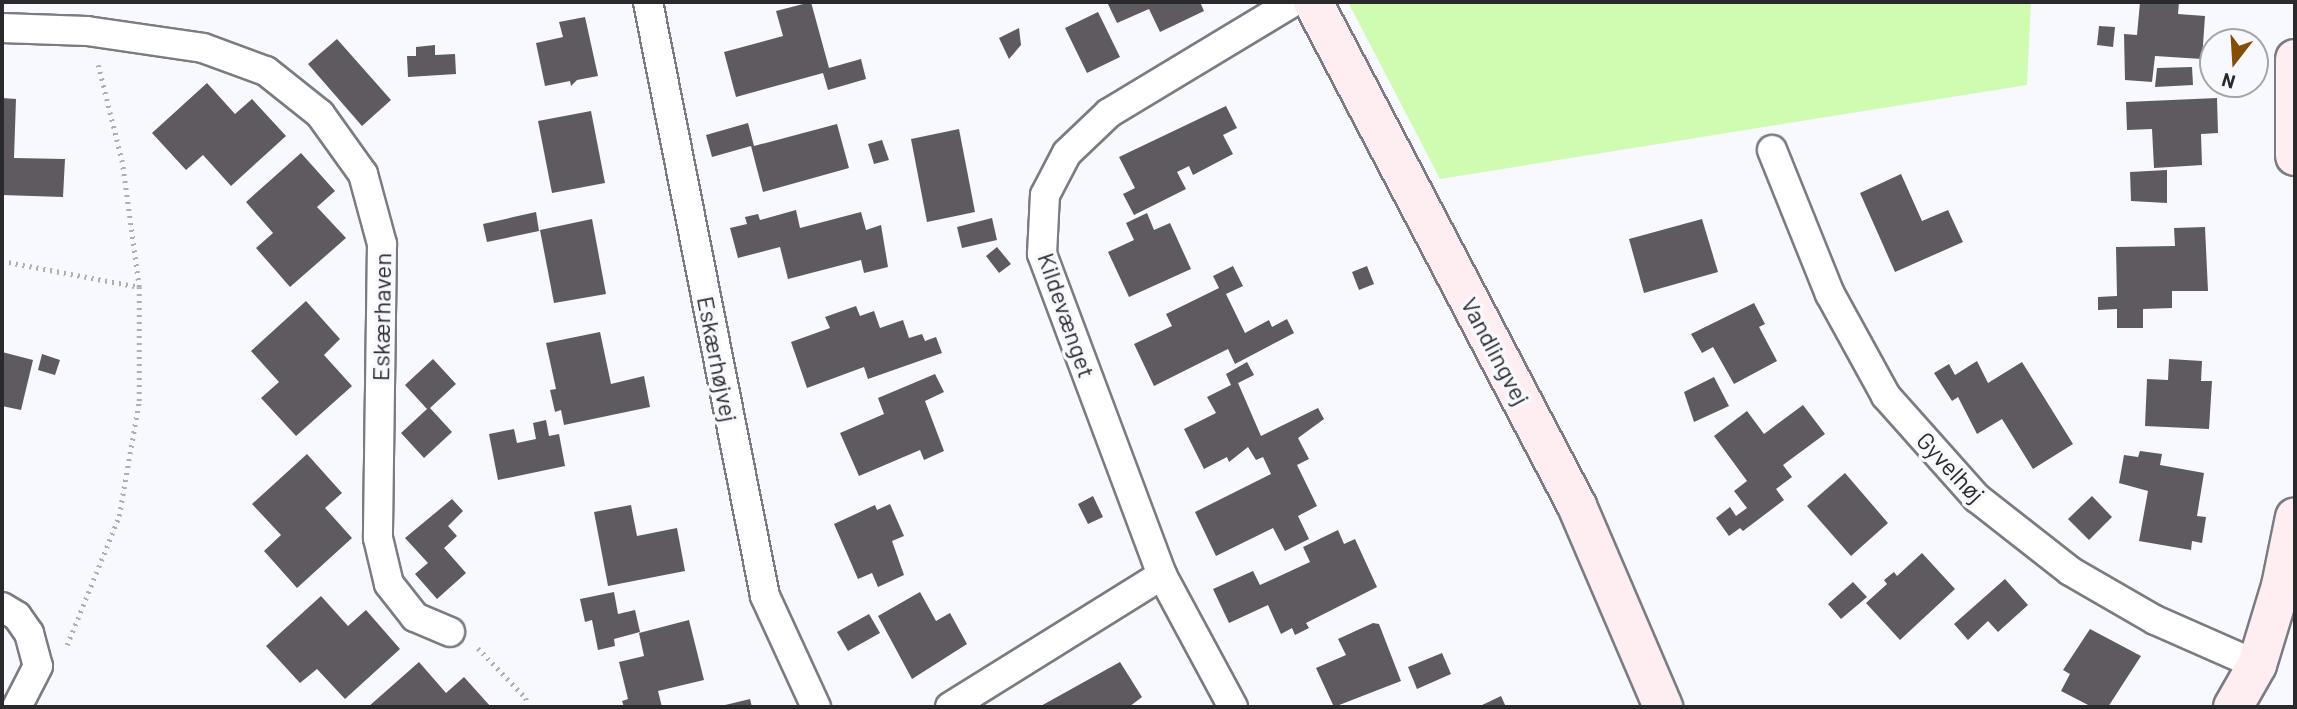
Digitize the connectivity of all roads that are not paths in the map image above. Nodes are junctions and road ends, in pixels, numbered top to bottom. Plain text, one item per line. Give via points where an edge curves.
1 (648, 2) edge
2 (1293, 2) edge
3 (1313, 2) edge
4 (2, 27) edge
5 (2295, 59) edge
6 (1772, 150) dead end
7 (2295, 156) edge
8 (2295, 517) edge
9 (1162, 575) junction
10 (2, 607) edge
11 (450, 632) road end
12 (2257, 665) junction
13 (17, 707) edge
14 (816, 707) edge
15 (950, 707) edge
16 (1233, 707) edge
17 (1663, 707) edge
18 (2233, 707) edge

1 - 14 street, Eskærhøjvej via 765,596
2 - 9 street, Kildevænget via 1109,113 1067,153 1045,195 1042,254
3 - 17 street, Vandlingvej via 1577,506
4 - 11 street, Eskærhaven via 87,31 202,48 266,71 320,114 363,174 382,244 378,538 389,584 415,617
5 - 7 street
6 - 12 street, Gyvelhøj via 1830,295 1886,396 1977,498 2070,571 2155,620
8 - 12 street via 2281,586
9 - 15 street
9 - 16 street, Kildevænget
10 - 13 street via 18,616 29,633 38,666
12 - 18 street

